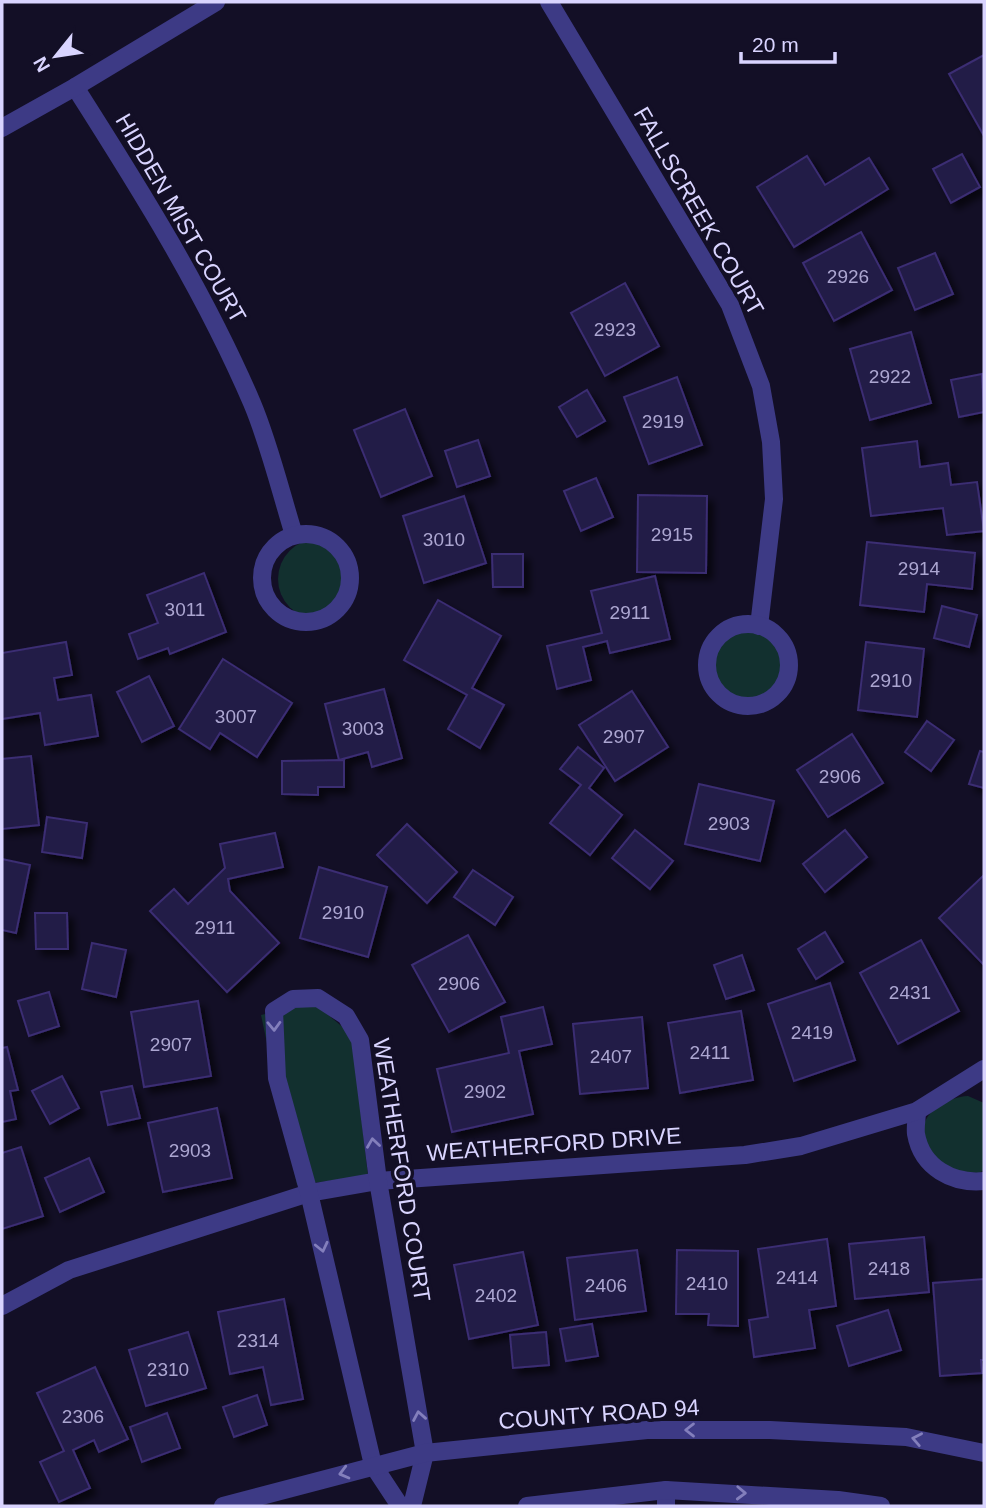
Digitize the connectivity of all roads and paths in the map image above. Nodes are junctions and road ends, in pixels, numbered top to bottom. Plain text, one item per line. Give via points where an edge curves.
1 (216, 2) edge
2 (549, 2) edge
3 (75, 87) junction
4 (2, 128) edge
5 (294, 535) junction
6 (759, 626) junction
7 (984, 1069) edge
8 (917, 1111) junction
9 (378, 1181) junction
10 (984, 1181) edge
11 (309, 1193) junction
12 (2, 1306) edge
13 (425, 1453) junction
14 (984, 1453) edge
15 (373, 1465) junction
16 (666, 1498) edge
17 (223, 1506) edge
18 (400, 1506) edge
19 (412, 1506) edge
20 (527, 1506) edge
21 (881, 1506) edge

1 - 3 street
2 - 6 street, FALLSCREEK COURT via 730,305 761,386 771,442 774,499
3 - 4 street
3 - 5 street, HIDDEN MIST COURT via 203,298 253,406
5 - 5 street via 278,543 267,556 263,590 271,606 284,617 301,623 318,621 334,613 345,600 351,583 349,566 342,550 328,539 311,533
6 - 6 street via 728,629 708,653 711,685 736,705 767,702 787,677 783,646
7 - 8 street, WEATHERFORD DRIVE
8 - 9 street, WEATHERFORD DRIVE via 801,1146 745,1155
8 - 10 street via 916,1133 924,1155 939,1172 960,1181
9 - 11 street, WEATHERFORD DRIVE
9 -> 11 street, WEATHERFORD COURT via 359,1040 346,1016 318,998 293,999 274,1011 276,1078
13 -> 9 street, WEATHERFORD COURT
11 - 12 street, WEATHERFORD DRIVE via 69,1270
11 -> 15 street, WEATHERFORD COURT
14 -> 13 street, COUNTY ROAD 94 via 905,1437 770,1430 661,1430
13 - 15 street, COUNTY ROAD 94
13 - 19 street, WEATHERFORD COURT
15 -> 17 street, COUNTY ROAD 94
15 - 18 street, WEATHERFORD COURT
16 - 20 street
16 -> 21 street via 838,1500

